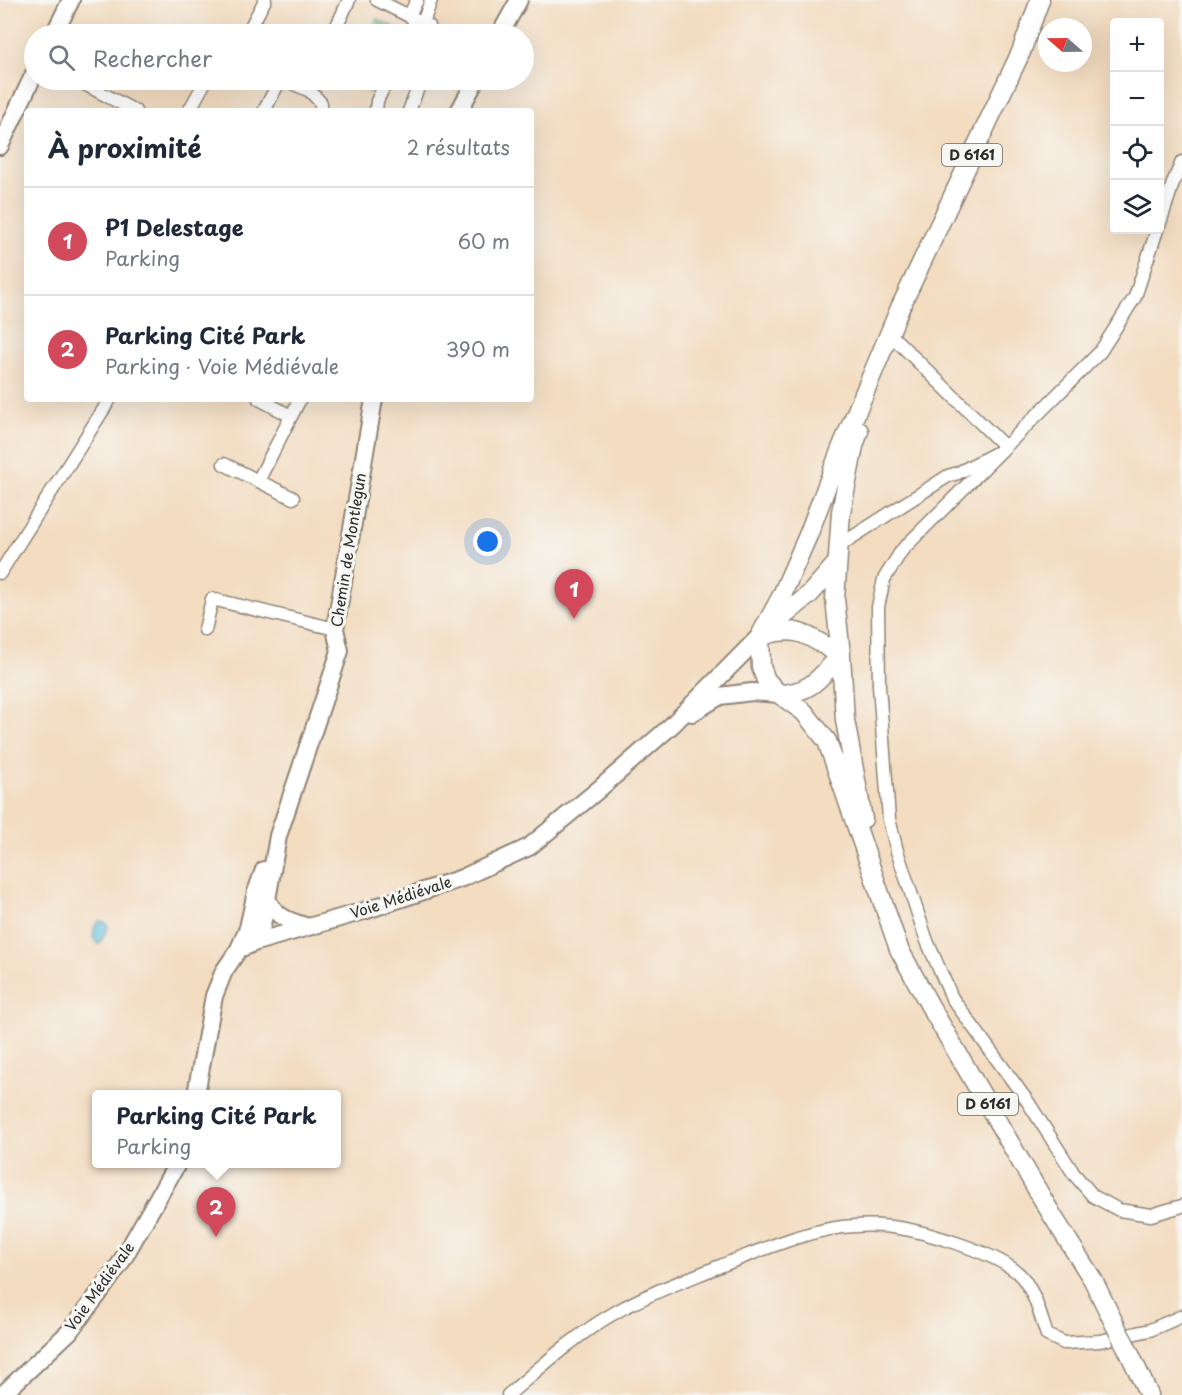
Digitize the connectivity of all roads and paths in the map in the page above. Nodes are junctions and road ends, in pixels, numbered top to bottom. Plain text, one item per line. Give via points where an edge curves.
1 (71, 0) edge
2 (265, 0) edge
3 (349, 0) edge
4 (377, 0) edge
5 (417, 0) edge
6 (431, 0) edge
7 (519, 0) edge
8 (1040, 0) edge
9 (59, 24) edge
10 (252, 24) edge
11 (338, 24) edge
12 (421, 24) edge
13 (506, 24) edge
14 (26, 90) edge
15 (96, 90) edge
16 (201, 90) edge
17 (275, 90) edge
18 (314, 90) edge
19 (382, 90) edge
20 (417, 90) edge
21 (471, 90) edge
22 (129, 108) edge
23 (191, 108) edge
24 (266, 108) edge
25 (321, 108) edge
26 (376, 108) edge
27 (411, 108) edge
28 (461, 108) edge
29 (0, 146) edge
30 (1182, 162) edge
31 (1164, 211) edge
32 (1156, 234) edge
33 (900, 308) junction
34 (891, 335) junction
35 (108, 402) edge
36 (265, 402) edge
37 (298, 402) edge
38 (373, 402) edge
39 (291, 416) junction
40 (1004, 448) junction
41 (224, 464) dead end
42 (258, 481) junction
43 (293, 498) dead end
44 (837, 555) junction
45 (0, 573) edge
46 (335, 629) junction
47 (205, 630) dead end
48 (760, 636) junction
49 (841, 656) junction
50 (779, 694) junction
51 (671, 726) junction
52 (278, 836) junction
53 (873, 876) junction
54 (267, 900) junction
55 (308, 927) junction
56 (256, 942) junction
57 (239, 949) junction
58 (197, 1090) edge
59 (175, 1168) edge
60 (1182, 1206) edge
61 (1182, 1316) edge
62 (2, 1395) edge
63 (508, 1395) edge
64 (1149, 1395) edge

1 - 9 street
2 - 10 street
3 - 11 street
4 - 12 street
5 - 12 street
6 - 12 street
7 - 13 street
8 - 33 main road, D 6161 via 1021,52
14 - 29 street
15 - 22 street
16 - 23 street
17 - 24 street
18 - 25 street
19 - 26 street
20 - 27 street
21 - 28 street
30 - 31 street
32 - 40 street via 1135,297 1100,352
33 - 34 main road, D 6161
33 - 48 main road via 810,533
34 - 40 street
34 - 44 main road, D 6161 via 854,446
35 - 45 street
36 - 39 street
37 - 39 street
38 - 46 street, Chemin de Montlegun
39 - 42 street
40 - 44 street via 948,476
40 - 60 street via 902,550 884,579 878,606 879,686 889,819 927,941 952,998 1028,1102 1074,1174 1093,1196 1119,1210 1151,1215
41 - 42 street
42 - 43 street
44 - 48 main road via 810,594
44 - 49 main road, D 6161 via 835,599
46 - 47 street via 212,599
46 - 52 street, Chemin de Montlegun via 340,651
48 - 49 main road via 778,631 801,632
48 - 50 main road via 761,667 766,680
48 - 51 street
49 - 50 main road via 806,690
49 - 53 main road, D 6161 via 845,720
50 - 51 street via 720,696
50 - 53 main road via 804,712 827,741
51 - 55 street, Voie Médiévale via 529,847 462,878
52 - 54 street, Chemin de Montlegun
52 - 57 street, Chemin de Montlegun
53 - 64 main road, D 6161, bridge via 899,949 1093,1280
54 - 55 street via 284,919
54 - 56 street, Chemin de Montlegun
55 - 56 street, Voie Médiévale
56 - 57 street, Voie Médiévale
57 - 58 street via 214,996
59 - 62 street, Voie Médiévale via 100,1292 69,1332
61 - 63 street via 1150,1330 1100,1341 1064,1342 1047,1335 1031,1290 1020,1274 999,1261 913,1229 834,1228 784,1242 675,1284 616,1312

